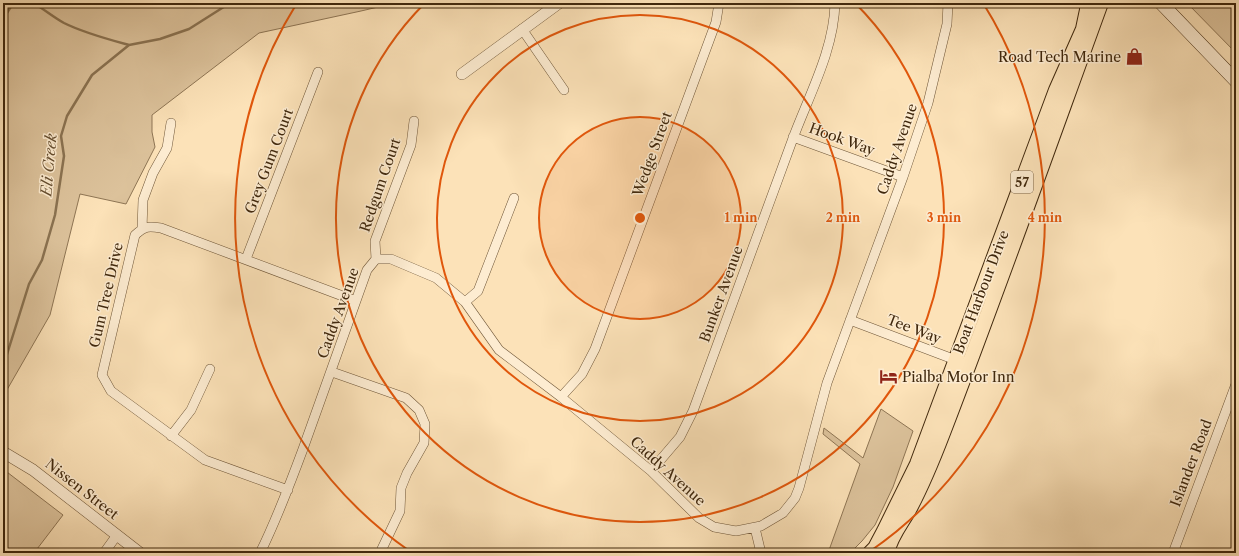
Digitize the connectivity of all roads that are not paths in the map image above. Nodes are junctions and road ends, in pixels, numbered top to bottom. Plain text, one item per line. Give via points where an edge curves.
1 (559, 3) edge
2 (720, 3) edge
3 (835, 3) edge
4 (948, 3) edge
5 (1087, 3) edge
6 (1101, 3) edge
7 (1161, 3) edge
8 (522, 29) junction
9 (318, 72) dead end
10 (462, 74) dead end
11 (1236, 81) edge
12 (564, 90) dead end
13 (414, 121) dead end
14 (171, 123) dead end
15 (794, 137) junction
16 (903, 177) junction
17 (514, 198) dead end
18 (142, 229) junction
19 (246, 259) junction
20 (376, 259) junction
21 (356, 302) junction
22 (465, 302) junction
23 (850, 320) junction
24 (962, 362) junction
25 (210, 369) dead end
26 (332, 372) junction
27 (1236, 384) edge
28 (561, 397) junction
29 (171, 436) junction
30 (3, 452) edge
31 (650, 470) junction
32 (288, 490) junction
33 (755, 528) junction
34 (117, 535) junction
35 (104, 553) edge
36 (140, 553) edge
37 (260, 553) edge
38 (380, 553) edge
39 (761, 553) edge
40 (870, 553) edge
41 (887, 553) edge
42 (1172, 553) edge

1 - 8 street
2 - 28 street, Wedge Street via 716,22 595,349 582,374
3 - 15 street, Bunker Avenue via 835,20 824,59
4 - 16 street, Caddy Avenue via 947,24 928,103
5 - 24 main road, Boat Harbour Drive / 57 via 1083,28 1056,90
6 - 24 main road, Boat Harbour Drive / 57 via 1005,268
7 - 11 main road
8 - 10 street
8 - 12 street
9 - 19 street, Grey Gum Court
13 - 20 street, Redgum Court via 411,145 375,241
14 - 18 street via 167,148 143,200
15 - 16 street, Hook Way
15 - 31 street, Bunker Avenue via 693,411 680,437
16 - 23 street, Caddy Avenue
17 - 22 street via 478,291
18 - 19 street via 149,226 161,228
18 - 29 street, Gum Tree Drive via 135,235 102,375 111,391
19 - 21 street
20 - 21 street, Caddy Avenue via 367,270
20 - 22 street, Caddy Avenue via 391,259 436,278
21 - 26 street, Caddy Avenue
22 - 28 street, Caddy Avenue via 499,350
23 - 24 street, Tee Way
23 - 33 street, Caddy Avenue via 827,383 795,498 783,513 771,522
24 - 40 main road, Boat Harbour Drive / 57 via 917,464 884,531
24 - 41 main road, Boat Harbour Drive / 57 via 943,433 923,482 889,544
25 - 29 street via 191,410
26 - 32 street, Caddy Avenue
26 - 38 street via 406,398 419,410 425,424 424,443 406,473 401,488 400,511
27 - 42 street, Islander Road
28 - 31 street, Caddy Avenue
29 - 32 street, Gum Tree Drive via 205,460
30 - 34 street, Nissen Street via 33,470
31 - 33 street, Caddy Avenue via 699,518 714,527 736,531
32 - 37 street, Caddy Avenue
33 - 39 street
34 - 35 street
34 - 36 street, Nissen Street

